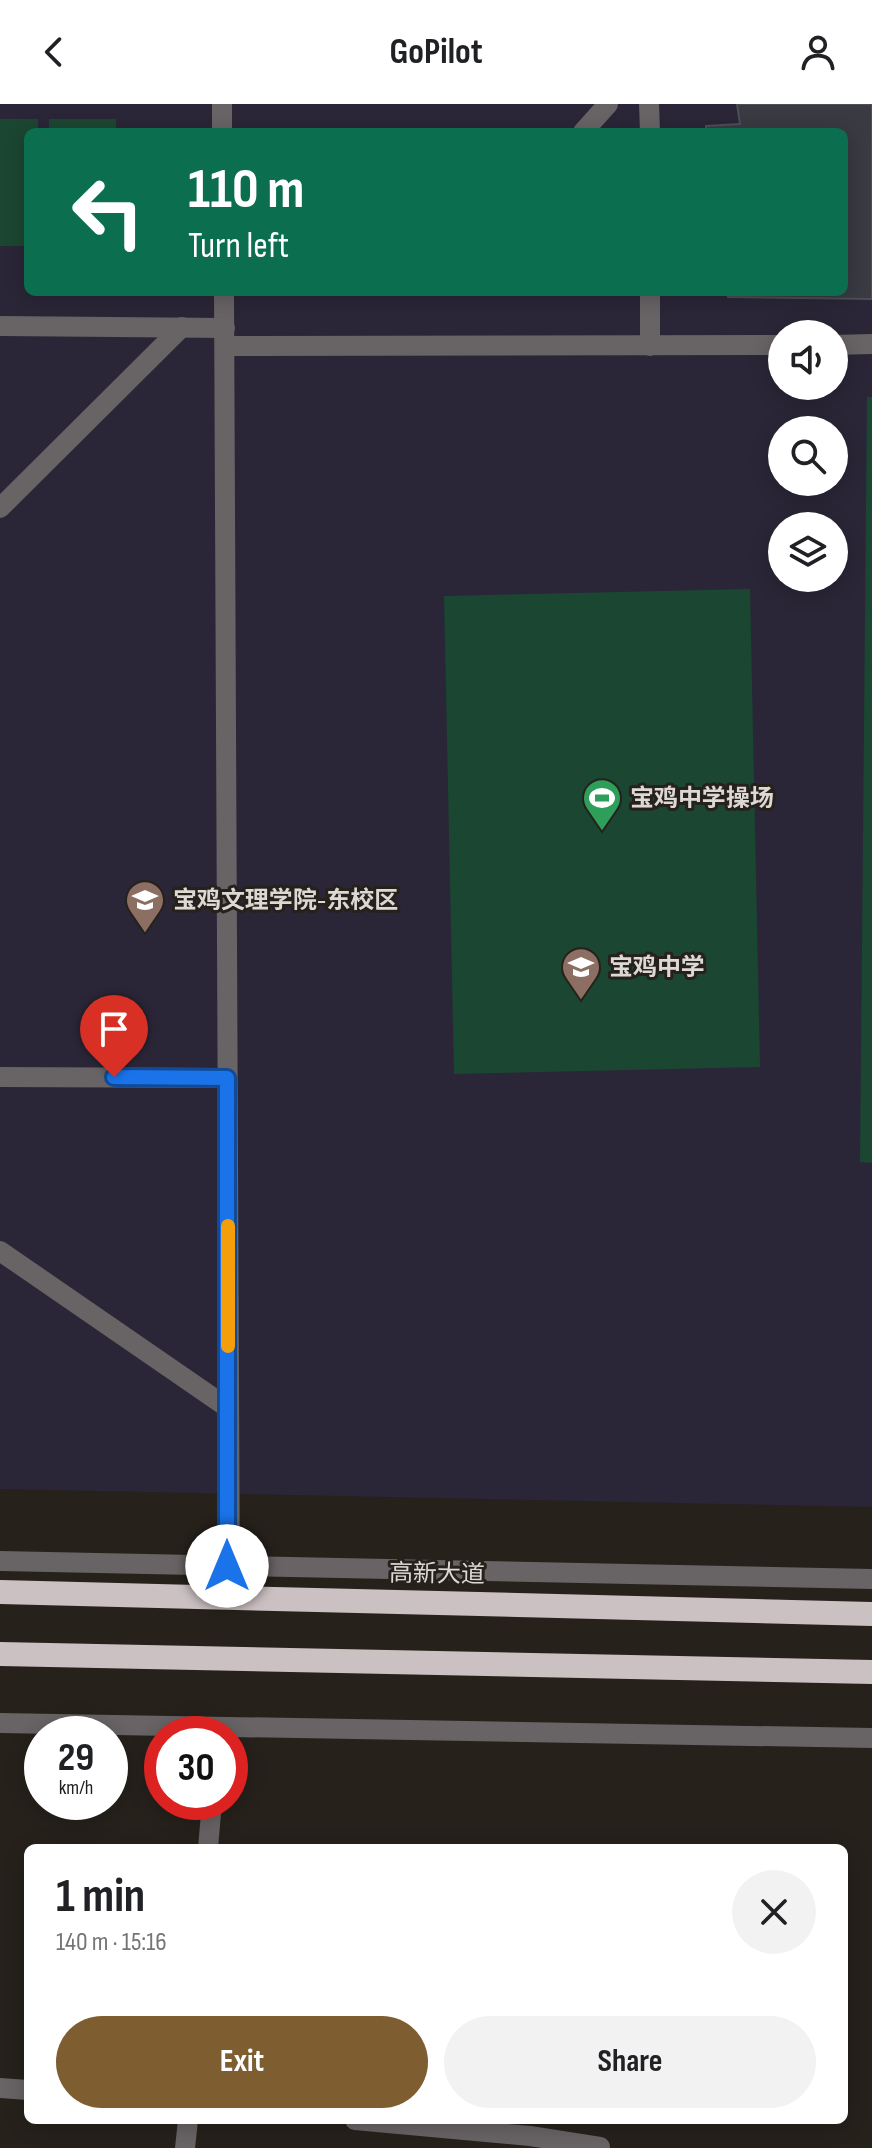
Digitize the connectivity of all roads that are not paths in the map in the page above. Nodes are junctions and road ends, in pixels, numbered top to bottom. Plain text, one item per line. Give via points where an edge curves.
1 (222, 104) edge
2 (608, 104) edge
3 (649, 104) edge
4 (222, 128) edge
5 (587, 128) edge
6 (650, 128) edge
7 (224, 296) edge
8 (650, 296) edge
9 (0, 326) edge
10 (182, 327) junction
11 (225, 337) junction
12 (872, 344) edge
13 (768, 345) edge
14 (848, 345) edge
15 (650, 346) junction
16 (0, 508) edge
17 (0, 1077) edge
18 (227, 1078) junction
19 (0, 1251) edge
20 (228, 1408) junction
21 (0, 1561) edge
22 (227, 1566) junction
23 (872, 1579) edge
24 (0, 1592) edge
25 (230, 1597) junction
26 (872, 1614) edge
27 (0, 1654) edge
28 (872, 1672) edge
29 (0, 1723) edge
30 (144, 1728) edge
31 (248, 1730) edge
32 (872, 1738) edge
33 (210, 1820) edge
34 (208, 1844) edge
35 (0, 2088) edge
36 (24, 2090) edge
37 (188, 2124) edge
38 (402, 2124) edge
39 (530, 2135) edge
40 (600, 2147) edge
41 (185, 2148) edge

1 - 4 street
2 - 5 street
3 - 6 street
7 - 11 street
8 - 15 street
9 - 10 street
10 - 11 street
10 - 16 street
11 - 15 street
11 - 18 street
12 - 14 street
13 - 15 street
17 - 18 street
18 - 20 street
19 - 20 street
20 - 22 street
21 - 22 street
22 - 23 street
22 - 25 street
24 - 25 highway, 高新大道
25 - 26 highway, 高新大道
27 - 28 highway
29 - 30 street
31 - 32 street
33 - 34 street
35 - 36 street
37 - 41 street
38 - 39 street
39 - 40 street

